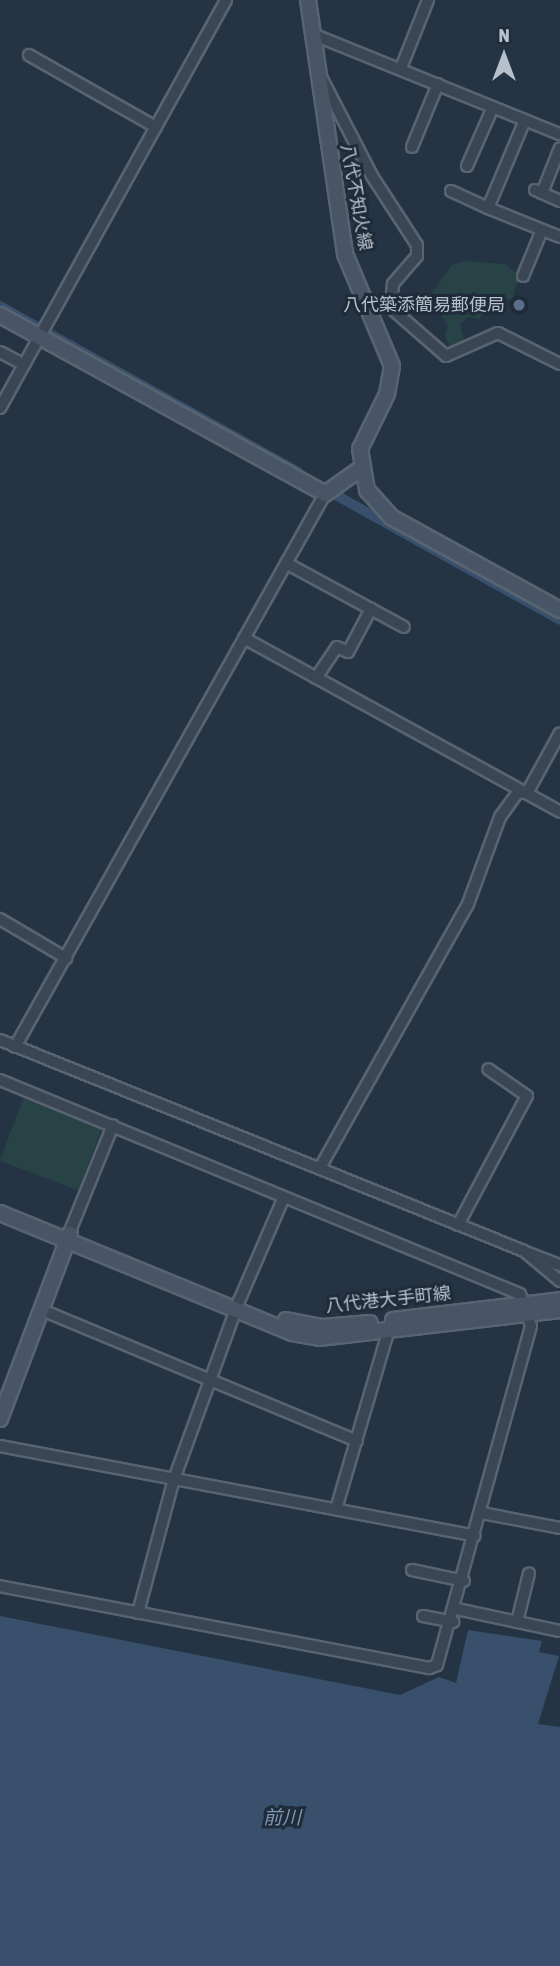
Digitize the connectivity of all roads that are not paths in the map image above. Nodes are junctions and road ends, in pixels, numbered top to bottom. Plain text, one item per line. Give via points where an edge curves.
1 (226, 0) edge
2 (308, 0) edge
3 (428, 0) edge
4 (312, 34) junction
5 (29, 55) dead end
6 (401, 68) junction
7 (317, 71) junction
8 (438, 84) junction
9 (493, 107) junction
10 (525, 120) junction
11 (156, 127) junction
12 (560, 135) edge
13 (412, 147) dead end
14 (560, 148) edge
15 (467, 166) dead end
16 (451, 191) dead end
17 (560, 201) edge
18 (488, 208) junction
19 (542, 230) junction
20 (560, 237) edge
21 (523, 276) dead end
22 (0, 315) edge
23 (40, 338) junction
24 (0, 352) edge
25 (560, 364) edge
26 (24, 365) junction
27 (0, 408) edge
28 (360, 469) junction
29 (325, 494) junction
30 (286, 563) junction
31 (371, 609) junction
32 (560, 610) edge
33 (404, 627) dead end
34 (244, 638) junction
35 (316, 678) junction
36 (560, 733) edge
37 (527, 793) junction
38 (560, 812) edge
39 (0, 919) edge
40 (66, 958) junction
41 (0, 1040) edge
42 (15, 1046) junction
43 (488, 1069) dead end
44 (0, 1080) edge
45 (113, 1125) junction
46 (321, 1166) junction
47 (284, 1196) junction
48 (0, 1203) edge
49 (0, 1213) edge
50 (458, 1225) junction
51 (70, 1236) junction
52 (524, 1251) junction
53 (560, 1265) edge
54 (560, 1280) edge
55 (560, 1300) edge
56 (239, 1306) junction
57 (528, 1308) junction
58 (42, 1310) junction
59 (560, 1310) edge
60 (390, 1326) junction
61 (212, 1379) junction
62 (0, 1419) edge
63 (357, 1441) junction
64 (0, 1446) edge
65 (173, 1482) junction
66 (336, 1509) junction
67 (482, 1513) junction
68 (560, 1528) edge
69 (475, 1536) junction
70 (412, 1570) dead end
71 (529, 1573) dead end
72 (464, 1580) junction
73 (0, 1586) edge
74 (457, 1609) junction
75 (138, 1613) junction
76 (423, 1616) dead end
77 (453, 1622) junction
78 (517, 1622) junction
79 (560, 1631) edge

1 - 11 street
2 - 4 main road, 八代不知火線
3 - 6 street
4 - 6 street
4 - 7 main road, 八代不知火線
5 - 11 street
6 - 8 street
7 - 25 street via 372,176 417,245 416,256 393,284 391,308 446,356 498,333
7 - 28 main road, 八代不知火線 via 345,254 392,366 387,394 363,438
8 - 9 street
8 - 13 street
9 - 10 street
9 - 15 street
10 - 12 street
10 - 18 street
11 - 23 street
14 - 17 street via 538,191
16 - 18 street
18 - 19 street
19 - 20 street
19 - 21 street
22 - 23 main road
23 - 26 street
23 - 29 main road
24 - 26 street
26 - 27 street
28 - 29 main road
28 - 32 main road via 367,490 391,517
29 - 30 street
30 - 31 street
30 - 34 street
31 - 33 street
31 - 35 street via 348,652 337,647
34 - 35 street
34 - 40 street
35 - 37 street
36 - 37 street
37 - 38 street
37 - 46 street via 518,792 500,817 468,904
39 - 40 street
40 - 42 street
41 - 42 street
42 - 46 street
43 - 50 street via 527,1096
44 - 45 street
45 - 47 street
45 - 51 street
46 - 50 street
47 - 56 street
47 - 57 street via 510,1289
48 - 51 main road
49 - 51 main road
50 - 52 street
51 - 56 main road, 八代港大手町線
51 - 58 main road
52 - 53 street
52 - 54 street
55 - 57 main road, 八代港大手町線
56 - 60 main road, 八代港大手町線 via 319,1338
56 - 61 street
57 - 59 main road, 八代港大手町線
57 - 60 main road, 八代港大手町線
57 - 67 street via 531,1326
58 - 61 street
58 - 62 main road
60 - 63 street
61 - 63 street
61 - 65 street
63 - 66 street
64 - 65 street
65 - 66 street
65 - 75 street
66 - 69 street
67 - 68 street
67 - 69 street
69 - 72 street
70 - 72 street
71 - 78 street
72 - 74 street
73 - 75 street
74 - 77 street
74 - 78 street
75 - 77 street via 429,1668 443,1658
76 - 77 street
78 - 79 street

